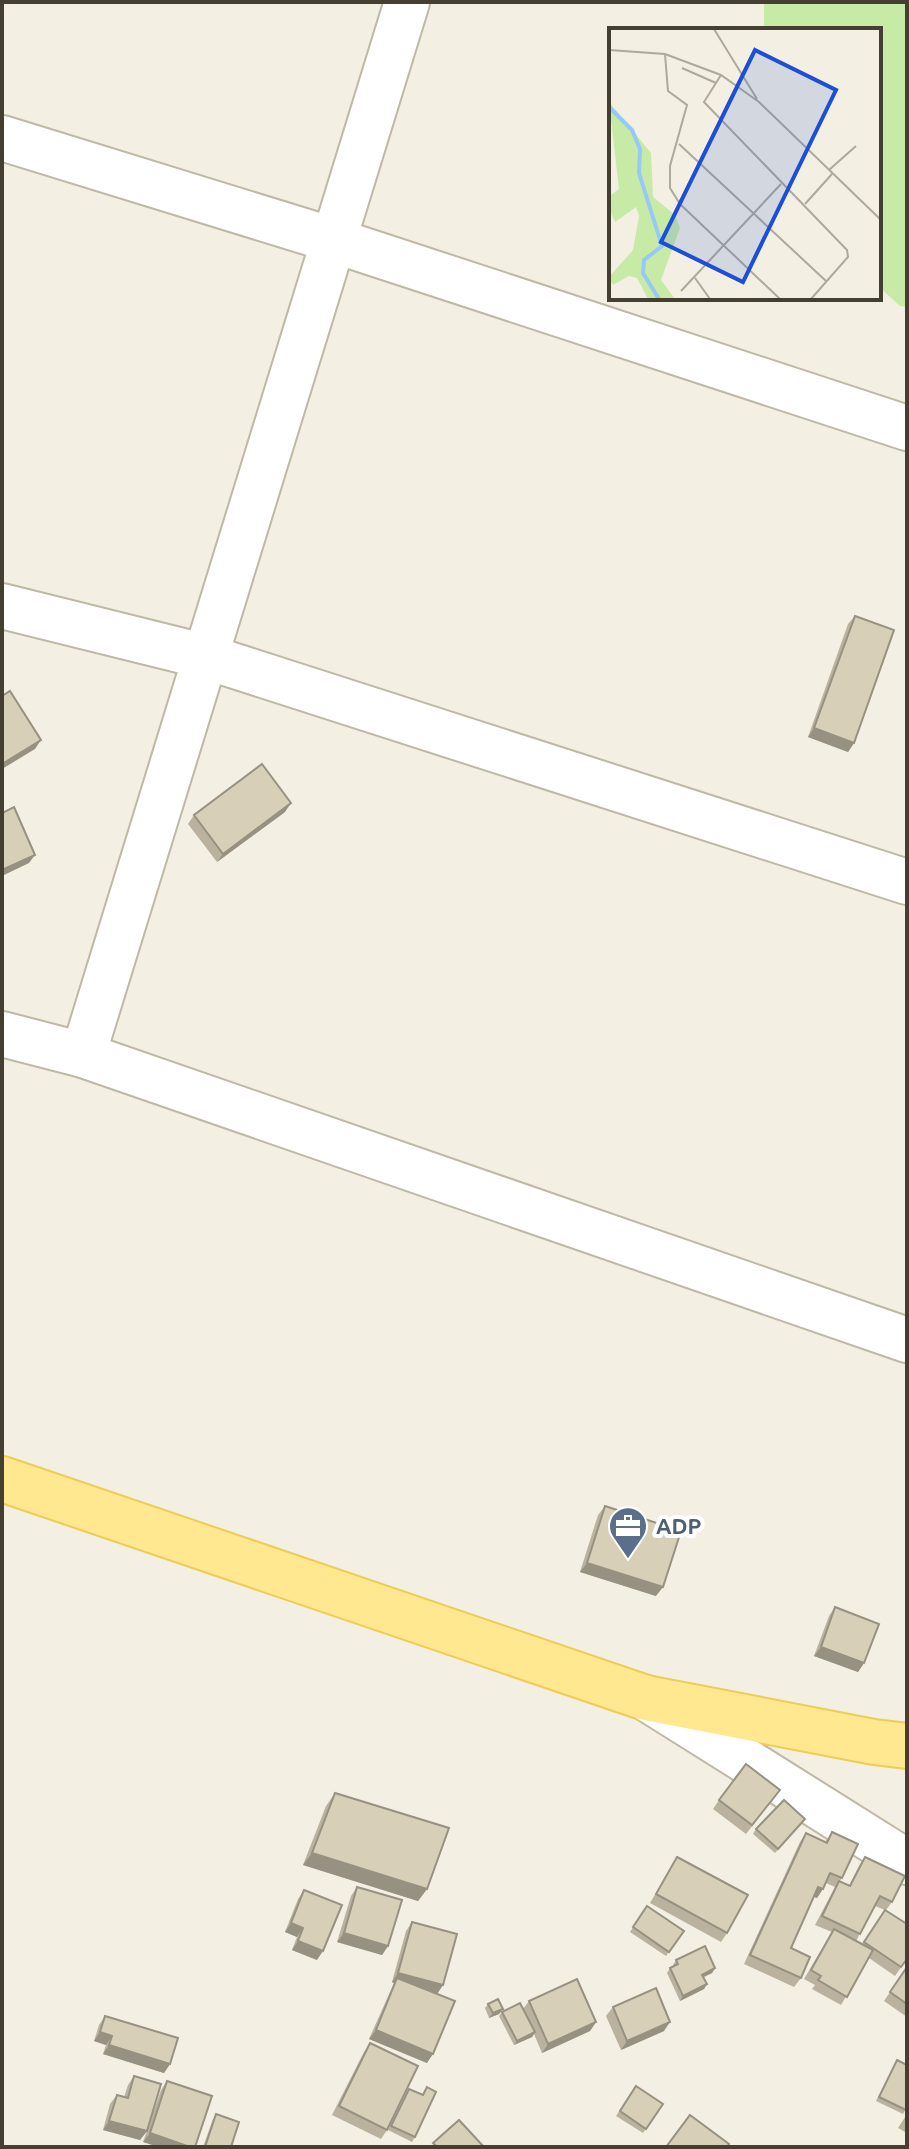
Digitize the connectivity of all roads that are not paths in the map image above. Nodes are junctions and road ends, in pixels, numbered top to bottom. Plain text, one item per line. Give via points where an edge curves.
1 (407, 2) edge
2 (2, 138) edge
3 (333, 240) junction
4 (907, 428) edge
5 (2, 606) edge
6 (207, 657) junction
7 (907, 882) edge
8 (2, 1034) edge
9 (83, 1055) junction
10 (907, 1340) edge
11 (2, 1479) edge
12 (646, 1698) junction
13 (907, 1746) edge
14 (907, 1862) edge

1 - 3 street
2 - 3 street
3 - 4 street
3 - 6 street
5 - 6 street
6 - 7 street
6 - 9 street
8 - 9 street
9 - 10 street
11 - 12 main road
12 - 13 main road
12 - 14 street

